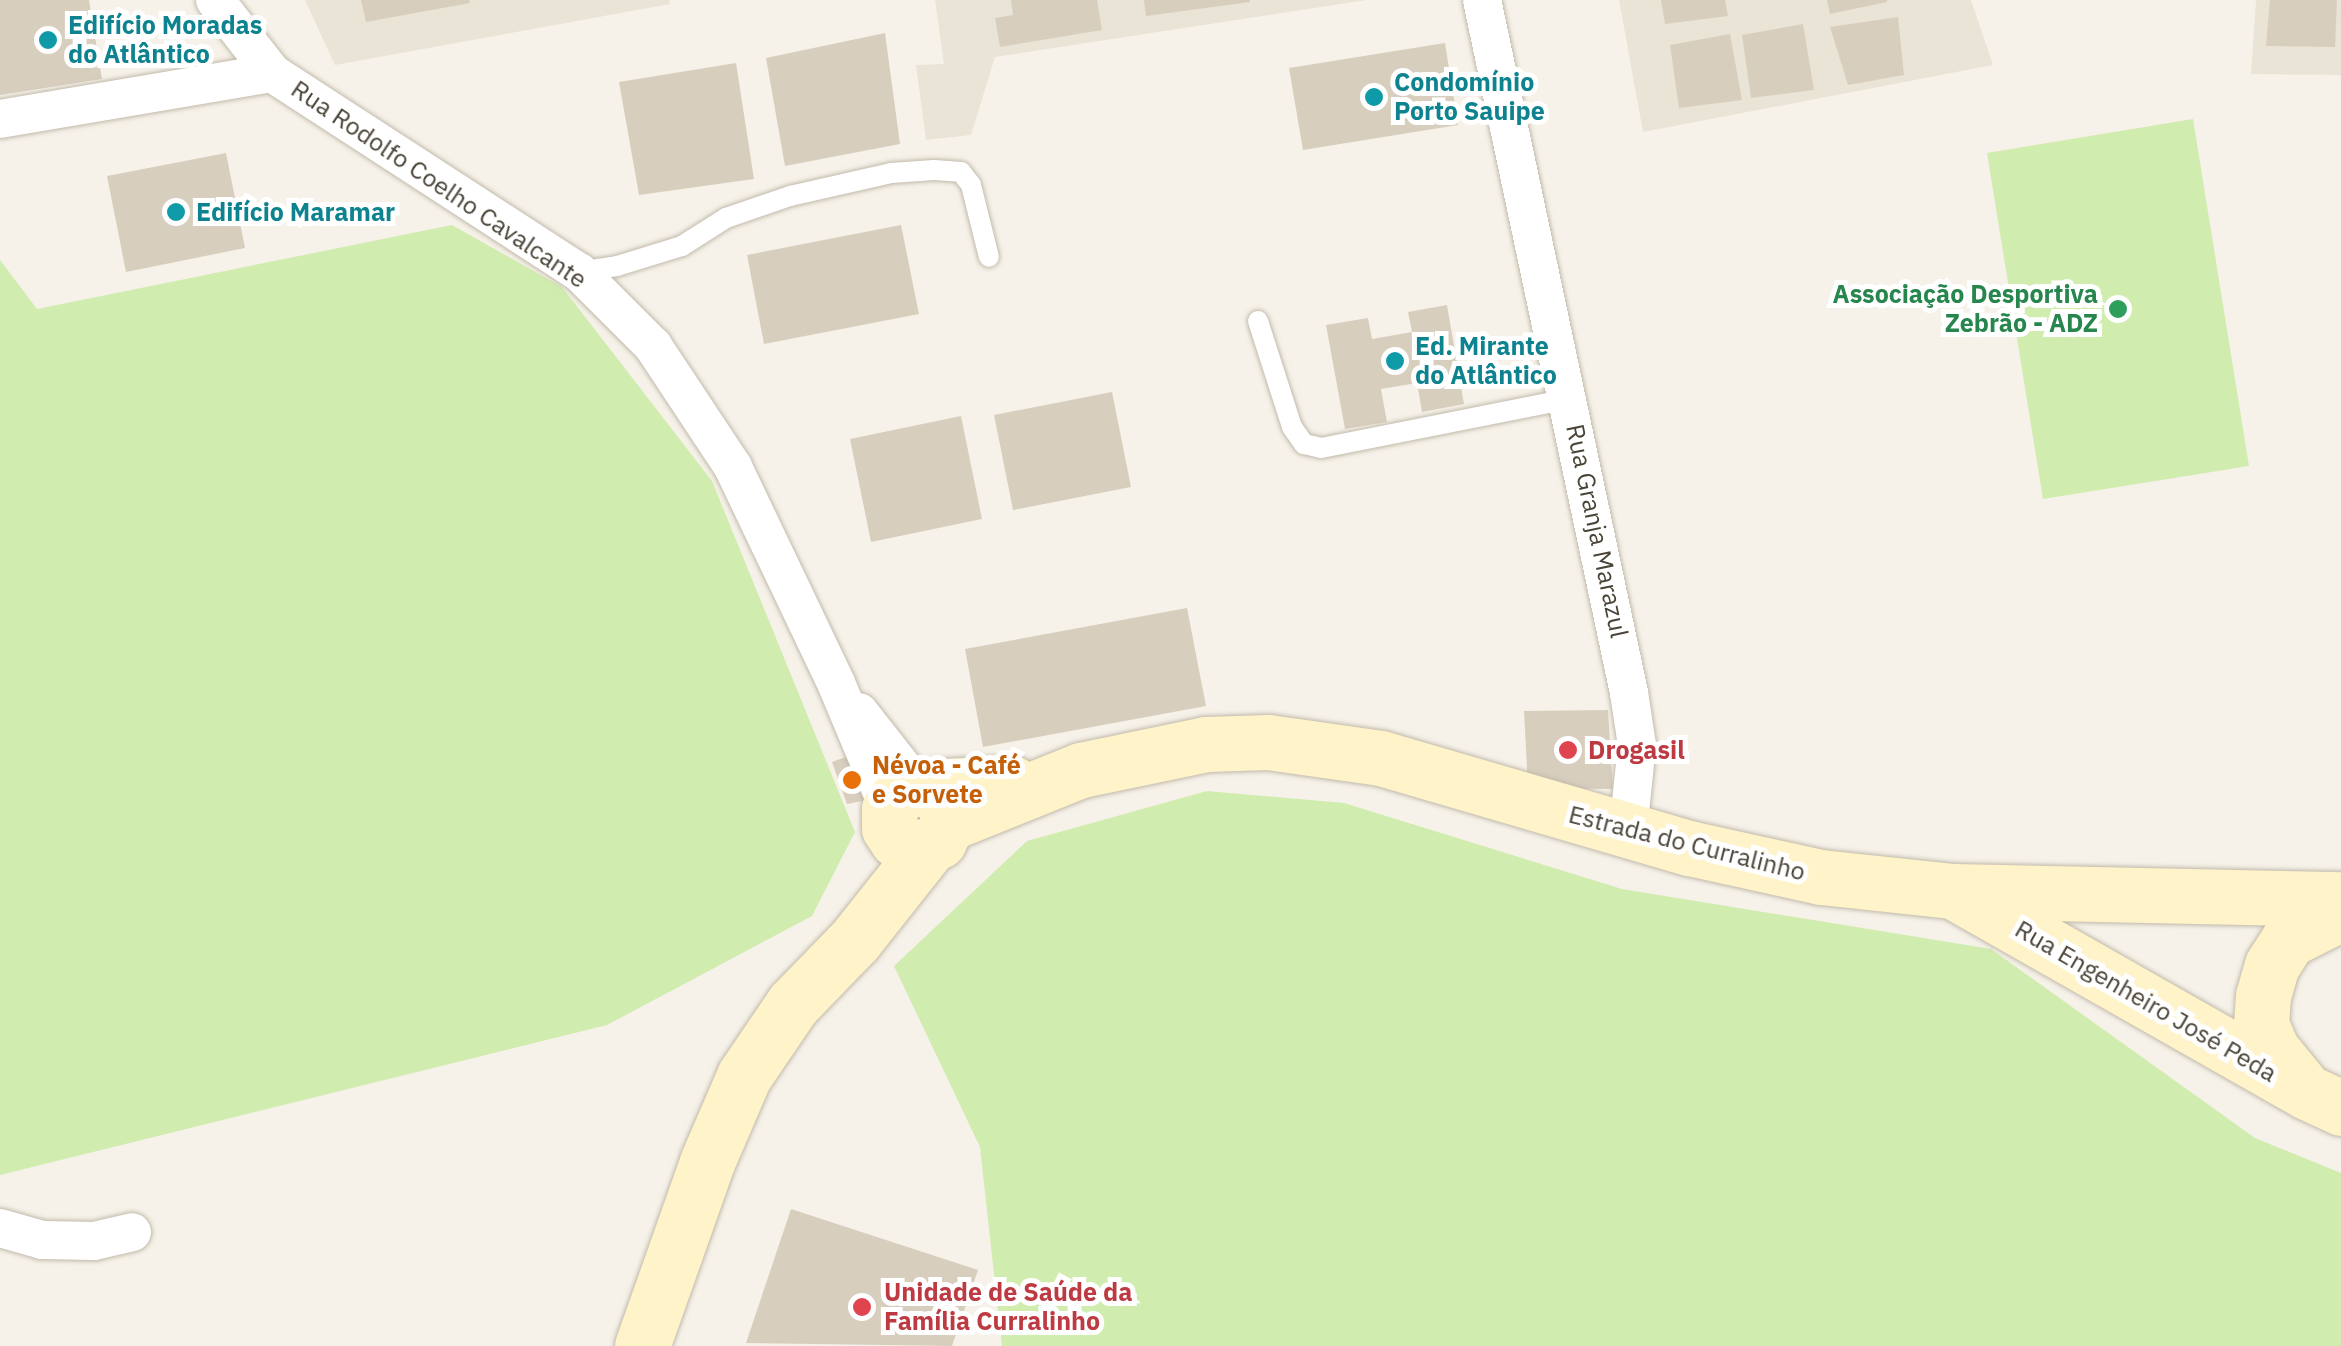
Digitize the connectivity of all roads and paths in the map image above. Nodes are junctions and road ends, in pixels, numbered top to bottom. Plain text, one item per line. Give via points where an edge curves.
1 (215, 0) edge
2 (1482, 0) edge
3 (272, 73) junction
4 (0, 119) edge
5 (990, 257) dead end
6 (579, 272) junction
7 (1258, 320) dead end
8 (1569, 399) junction
9 (915, 811) junction
10 (1628, 830) junction
11 (1953, 892) junction
12 (2341, 899) edge
13 (2341, 913) edge
14 (2324, 1100) edge
15 (0, 1228) edge
16 (132, 1232) dead end
17 (642, 1346) edge

1 - 3 street, Rua Rodolfo Coelho Cavalcante
2 - 8 street, Rua Granja Marazul
3 - 4 street
3 - 6 street, Rua Rodolfo Coelho Cavalcante
5 - 6 lane via 971,185 961,172 934,170 790,196 726,218 682,246
6 - 9 street, Rua Rodolfo Coelho Cavalcante via 653,346 704,418 836,683
7 - 8 lane via 1292,427 1304,444 1321,448
8 - 10 street, Rua Granja Marazul via 1637,744
9 - 10 street, Estrada do Curralinho via 1141,756 1268,742 1381,758
9 - 17 street via 855,940 793,1004 744,1076
10 - 11 street, Estrada do Curralinho via 1822,876
11 - 12 street, Estrada do Curralinho
11 - 14 street, Rua Engenheiro José Peda
13 - 14 street via 2288,940 2263,996 2261,1024 2272,1050
15 - 16 street via 42,1240 94,1241

